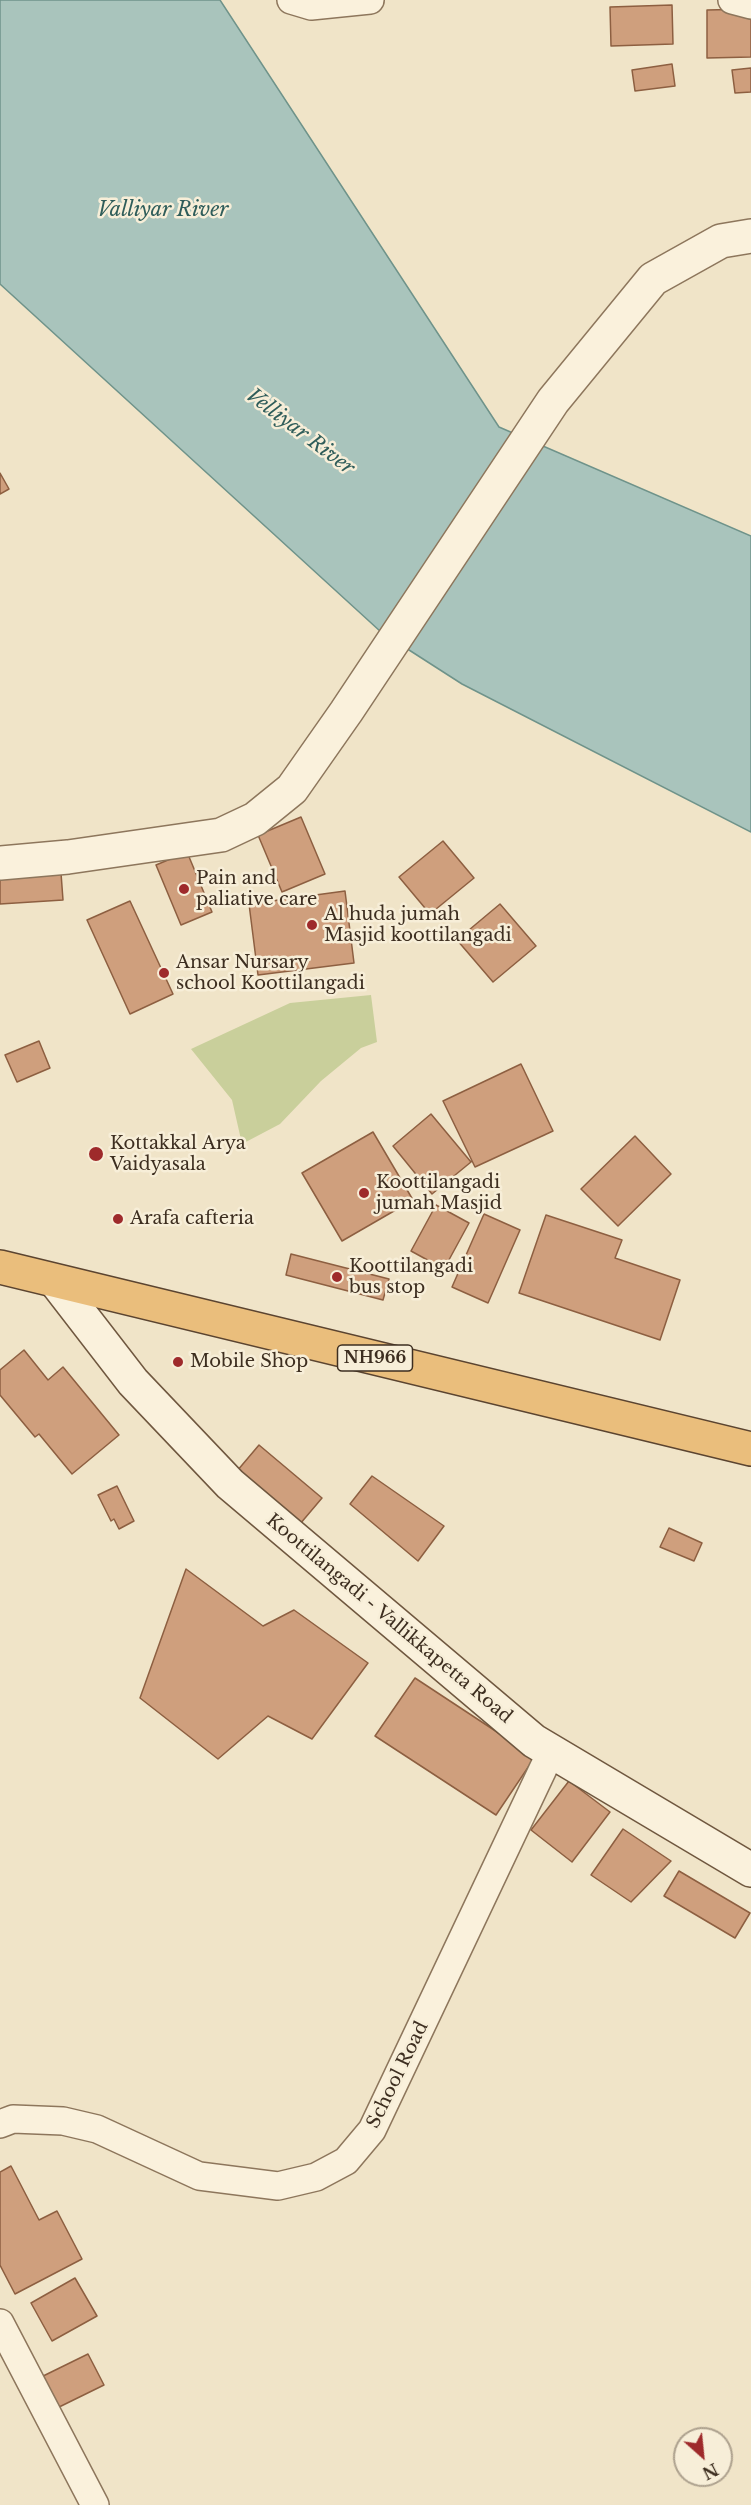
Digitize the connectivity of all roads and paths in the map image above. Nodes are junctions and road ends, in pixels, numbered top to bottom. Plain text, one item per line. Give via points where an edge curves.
1 (291, 0) edge
2 (370, 0) edge
3 (732, 0) edge
4 (751, 5) edge
5 (751, 236) edge
6 (0, 863) edge
7 (0, 1267) edge
8 (55, 1281) junction
9 (751, 1449) edge
10 (551, 1752) junction
11 (751, 1870) edge
12 (0, 2124) edge
13 (0, 2323) edge
14 (95, 2505) edge

1 - 2 street via 311,6
3 - 4 street
5 - 6 street via 721,241 653,279 553,401 292,789 255,819 221,835
7 - 8 highway, NH966
8 - 9 highway, NH966
8 - 10 street, Koottilangadi - Vallikkapetta Road via 133,1382 230,1484
10 - 11 street, Koottilangadi - Vallikkapetta Road
10 - 12 street, School Road via 372,2130 346,2162 316,2177 278,2186 198,2176 97,2129 63,2121 13,2119
13 - 14 street

